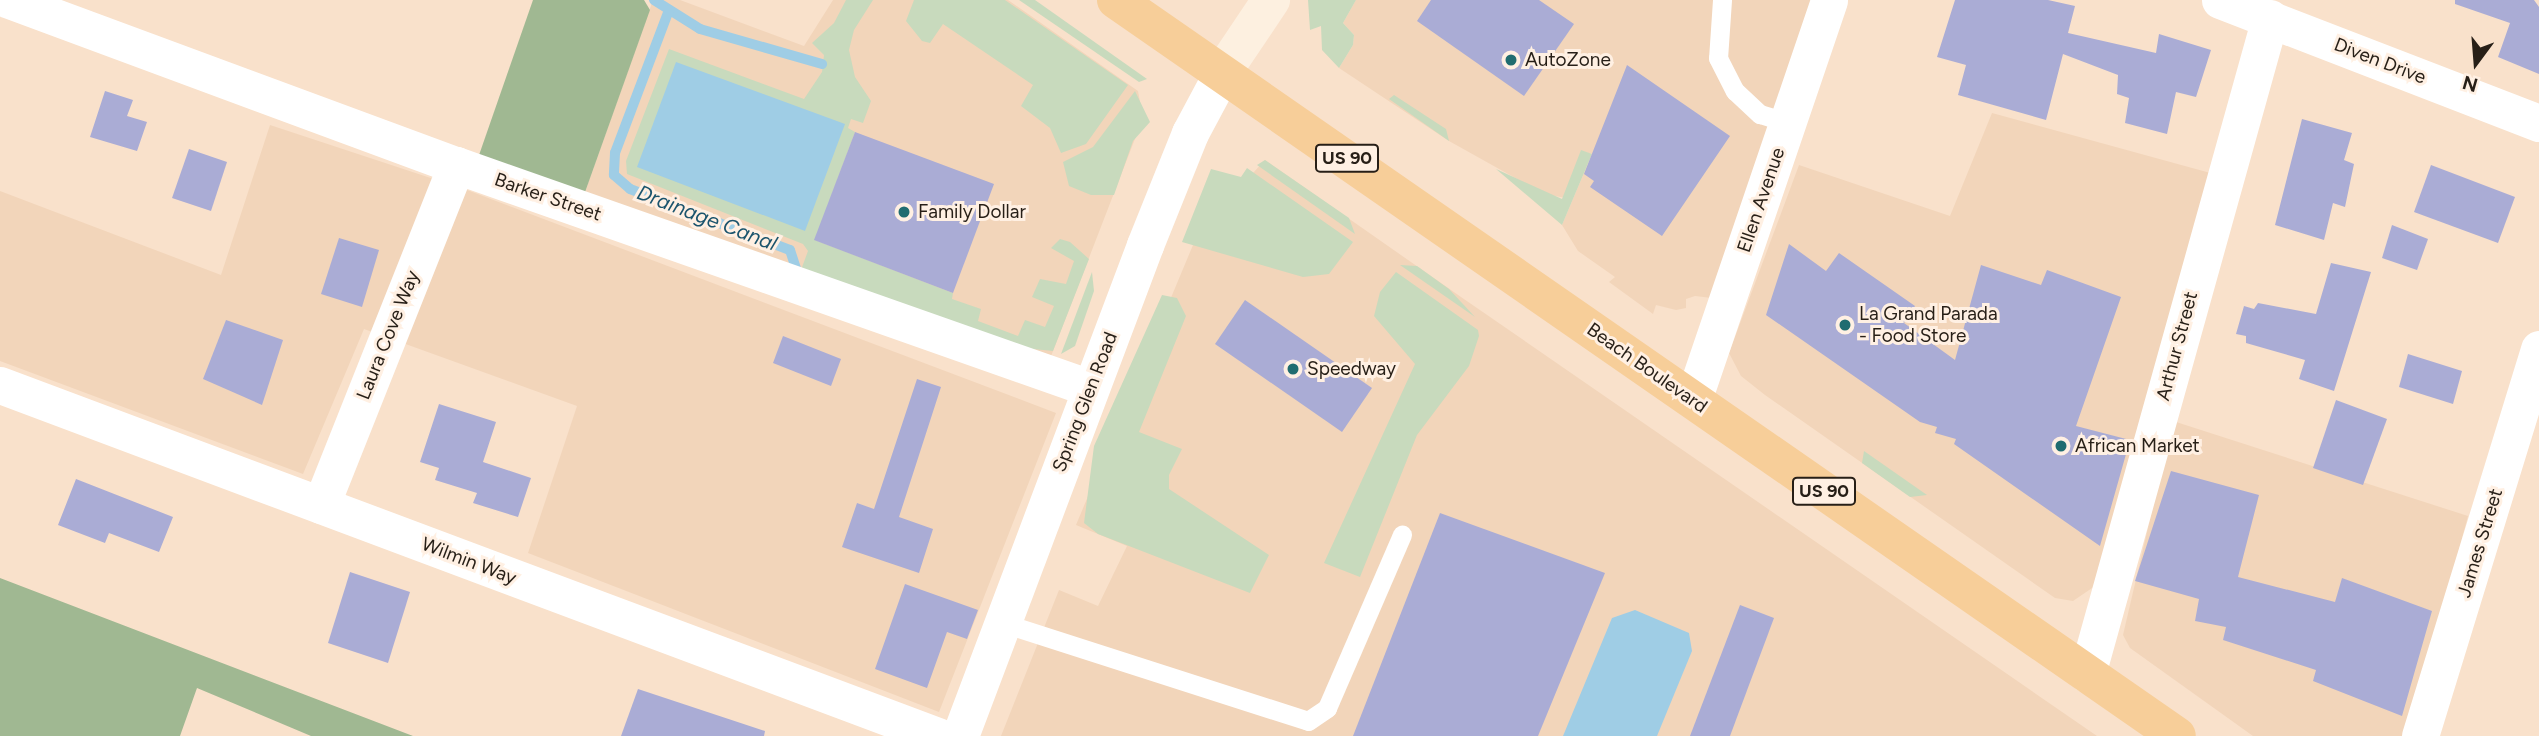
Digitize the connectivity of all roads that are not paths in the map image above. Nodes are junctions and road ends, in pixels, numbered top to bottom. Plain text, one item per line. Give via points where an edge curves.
1 (9, 0) edge
2 (1116, 0) edge
3 (1238, 0) edge
4 (1271, 0) edge
5 (1722, 0) edge
6 (1829, 0) edge
7 (2220, 0) edge
8 (2270, 18) junction
9 (1222, 73) junction
10 (1787, 122) junction
11 (2539, 123) edge
12 (456, 165) junction
13 (2539, 349) edge
14 (0, 385) edge
15 (1090, 388) junction
16 (1693, 400) junction
17 (321, 505) junction
18 (1402, 535) dead end
19 (1003, 623) junction
20 (2087, 674) junction
21 (938, 736) edge
22 (960, 736) edge
23 (2177, 736) edge
24 (2420, 736) edge

1 - 12 street, Barker Street
2 - 9 highway, Beach Boulevard / US 90
3 - 9 main road, Spring Glen Road
4 - 9 main road, Spring Glen Road
5 - 10 lane via 1718,58 1744,99 1760,114
6 - 10 street, Ellen Avenue
7 - 8 street, Diven Drive
8 - 11 street, Diven Drive
8 - 20 street, Arthur Street
9 - 15 street, Spring Glen Road via 1190,133
9 - 16 highway, Beach Boulevard / US 90
10 - 16 street, Ellen Avenue
12 - 15 street, Barker Street
12 - 17 street, Laura Cove Way
13 - 24 street, James Street
14 - 17 street, Wilmin Way
15 - 19 street, Spring Glen Road
16 - 20 highway, Beach Boulevard / US 90
17 - 21 street, Wilmin Way
18 - 19 lane via 1327,708 1308,721
19 - 22 street, Spring Glen Road
20 - 23 highway, Beach Boulevard / US 90

